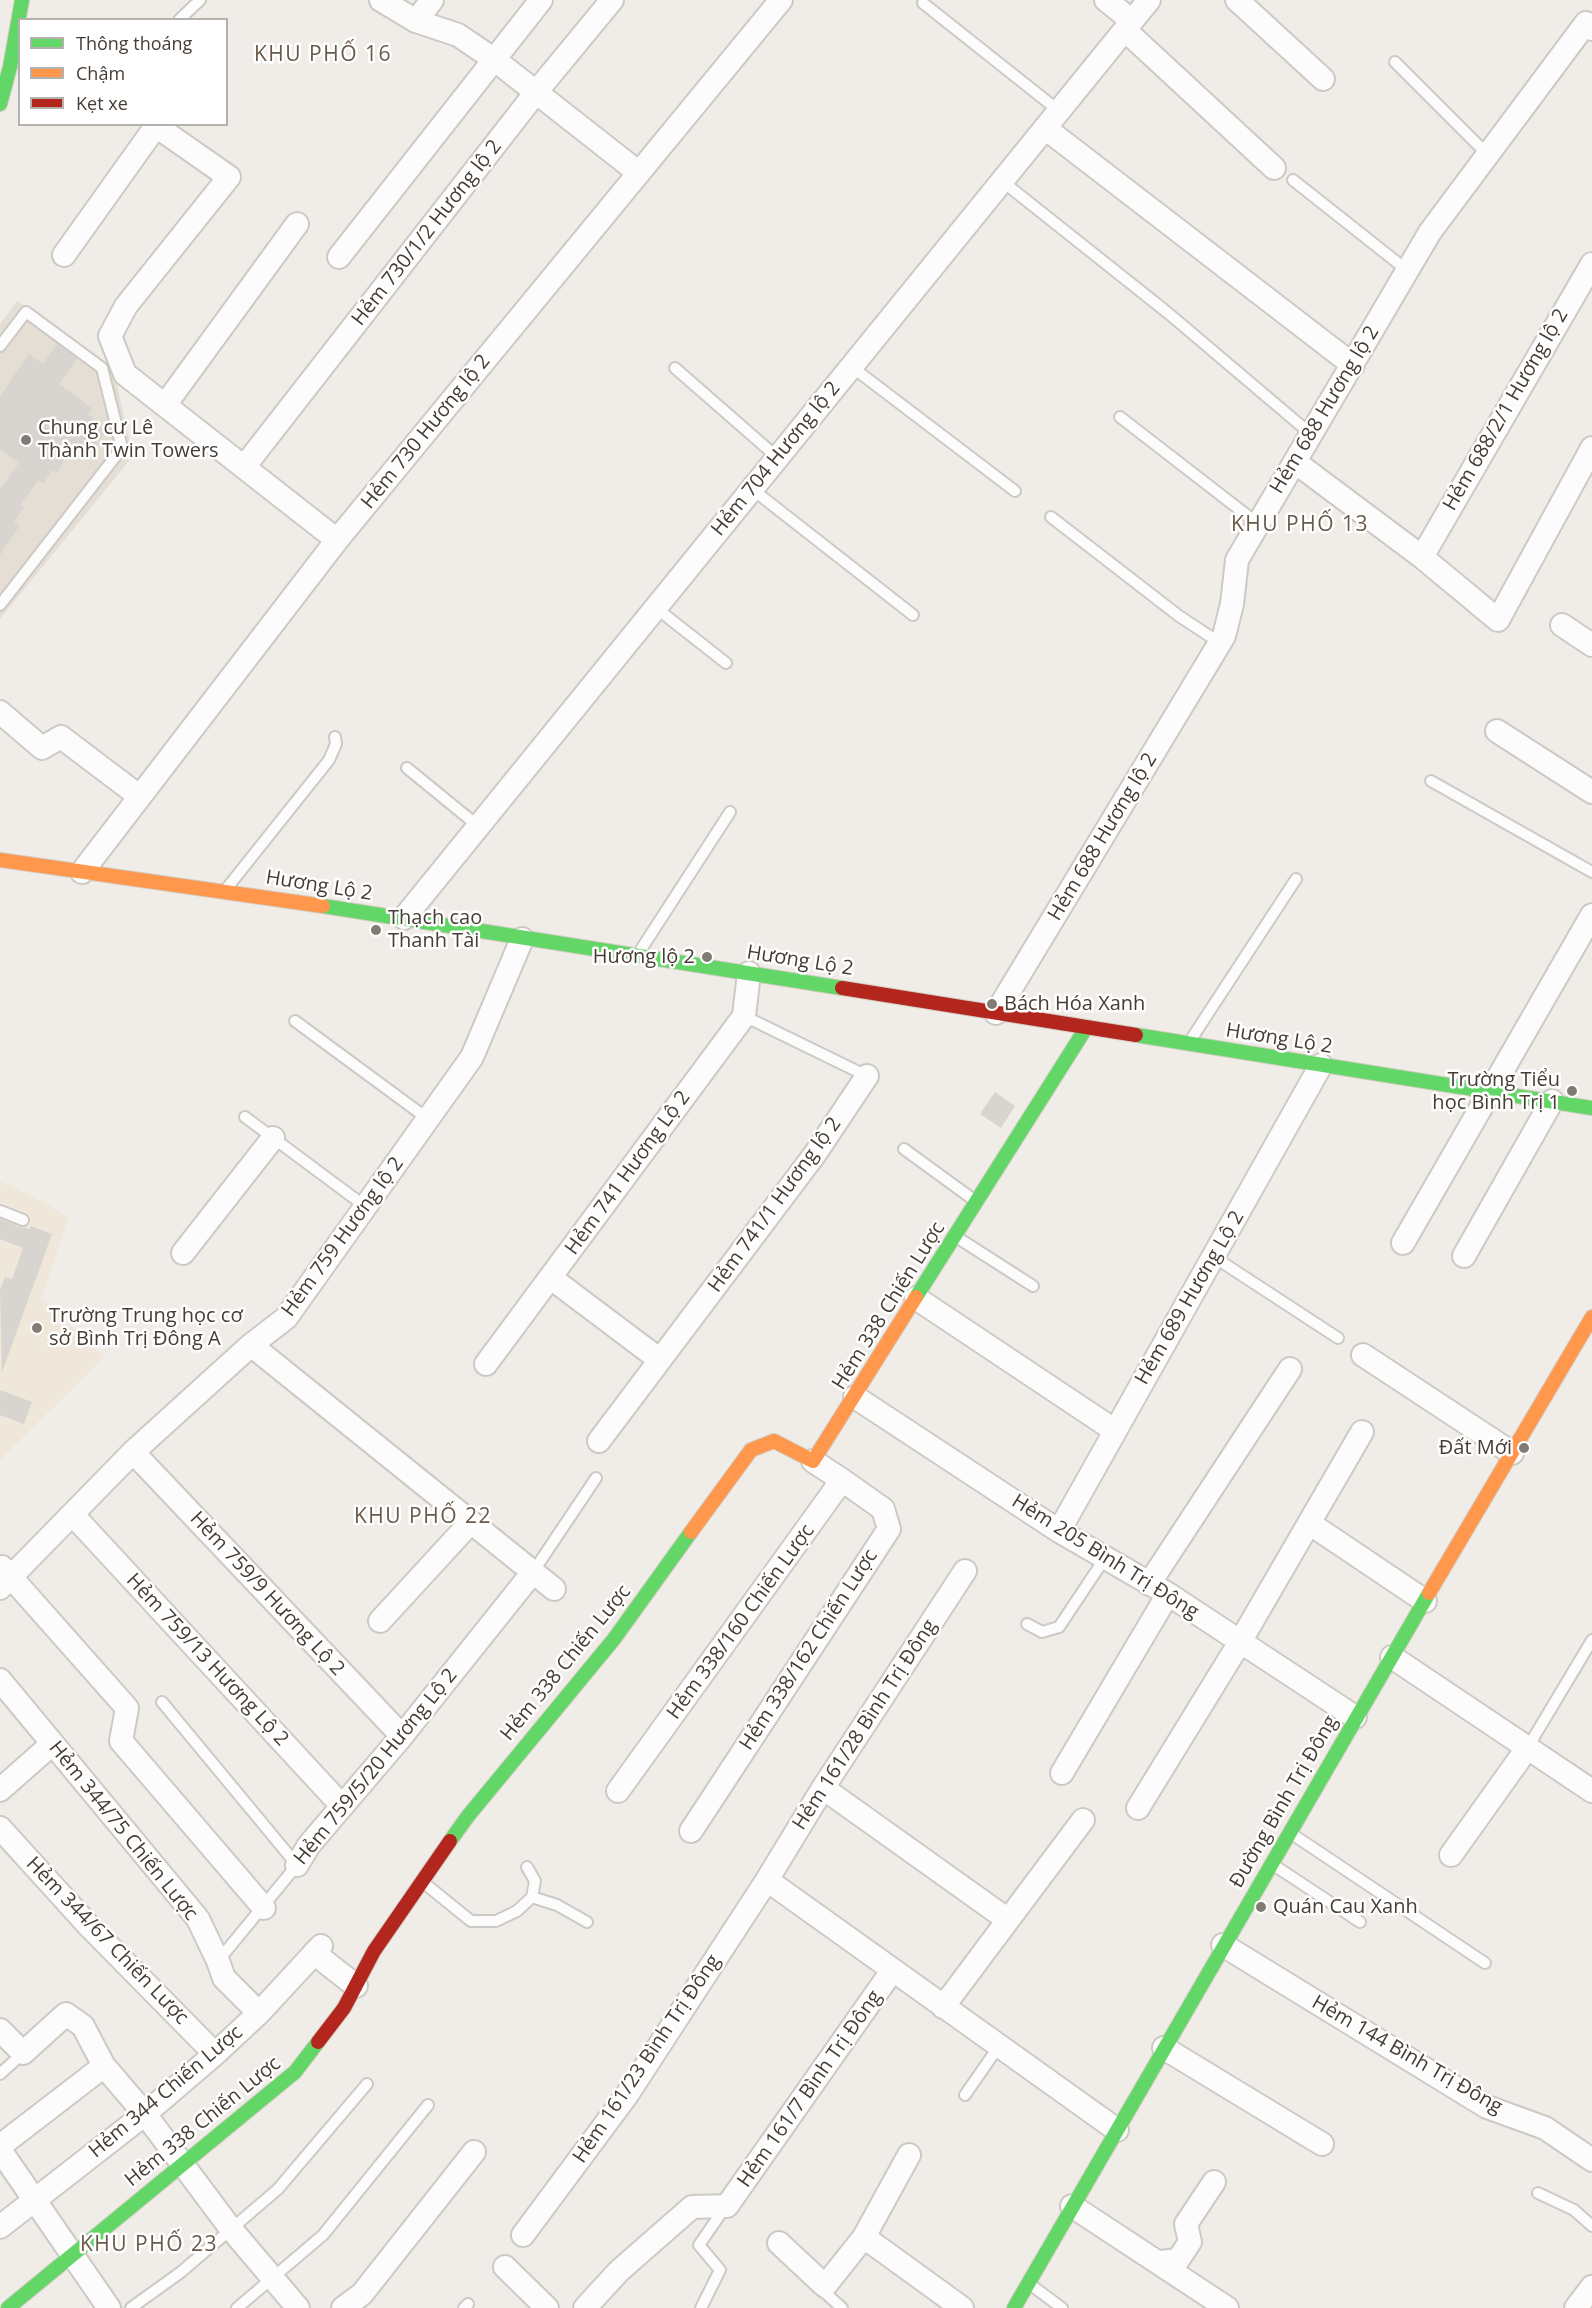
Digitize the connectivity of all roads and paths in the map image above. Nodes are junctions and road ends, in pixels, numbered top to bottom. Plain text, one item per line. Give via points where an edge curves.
1 (22, 0) edge
2 (200, 0) edge
3 (381, 0) edge
4 (432, 0) edge
5 (540, 0) edge
6 (612, 0) edge
7 (781, 0) edge
8 (1106, 0) edge
9 (1149, 0) edge
10 (1237, 0) edge
11 (923, 3) dead end
12 (20, 18) edge
13 (181, 18) edge
14 (417, 21) junction
15 (1128, 26) junction
16 (1592, 28) edge
17 (18, 36) edge
18 (495, 60) junction
19 (1395, 62) dead end
20 (1323, 79) dead end
21 (537, 91) junction
22 (0, 104) edge
23 (1052, 120) junction
24 (1489, 156) junction
25 (639, 173) junction
26 (1283, 174) joint
27 (1002, 181) junction
28 (297, 224) dead end
29 (64, 255) dead end
30 (339, 256) dead end
31 (1592, 264) edge
32 (1408, 271) junction
33 (0, 346) edge
34 (1353, 365) junction
35 (852, 367) junction
36 (675, 368) dead end
37 (165, 405) junction
38 (1120, 417) dead end
39 (1312, 435) junction
40 (1592, 448) edge
41 (778, 458) junction
42 (1295, 462) junction
43 (244, 468) junction
44 (752, 489) junction
45 (1015, 490) dead end
46 (1051, 516) dead end
47 (1257, 523) junction
48 (337, 540) junction
49 (1422, 557) junction
50 (0, 605) edge
51 (656, 608) junction
52 (913, 615) dead end
53 (1562, 625) dead end
54 (1220, 643) junction
55 (1592, 645) edge
56 (726, 663) dead end
57 (0, 712) edge
58 (1497, 731) dead end
59 (335, 737) dead end
60 (407, 768) dead end
61 (1431, 781) dead end
62 (1592, 792) edge
63 (139, 796) junction
64 (730, 812) dead end
65 (478, 826) junction
66 (0, 860) edge
67 (81, 872) junction
68 (1592, 873) edge
69 (1296, 879) dead end
70 (225, 891) junction
71 (1592, 915) edge
72 (404, 918) junction
73 (522, 939) junction
74 (637, 956) junction
75 (749, 973) junction
76 (996, 1013) junction
77 (744, 1016) junction
78 (295, 1021) dead end
79 (1086, 1028) junction
80 (1188, 1044) junction
81 (1321, 1065) junction
82 (867, 1076) joint
83 (1490, 1091) junction
84 (1552, 1101) junction
85 (1592, 1108) edge
86 (245, 1117) dead end
87 (428, 1119) junction
88 (273, 1138) junction
89 (904, 1149) dead end
90 (977, 1202) junction
91 (366, 1207) junction
92 (0, 1211) edge
93 (23, 1220) dead end
94 (956, 1236) junction
95 (1403, 1243) dead end
96 (183, 1254) dead end
97 (1464, 1256) dead end
98 (1215, 1257) junction
99 (551, 1278) junction
100 (1033, 1286) dead end
101 (916, 1298) junction
102 (1592, 1317) edge
103 (1338, 1338) dead end
104 (251, 1345) junction
105 (1363, 1355) dead end
106 (660, 1360) junction
107 (486, 1364) dead end
108 (1290, 1369) dead end
109 (855, 1397) junction
110 (1114, 1430) junction
111 (1362, 1432) dead end
112 (599, 1441) dead end
113 (133, 1452) junction
114 (1512, 1454) junction
115 (813, 1461) junction
116 (596, 1478) dead end
117 (842, 1480) junction
118 (73, 1515) junction
119 (471, 1522) junction
120 (1309, 1523) junction
121 (1059, 1531) junction
122 (1105, 1558) junction
123 (965, 1571) dead end
124 (533, 1572) junction
125 (3, 1577) edge
126 (554, 1589) dead end
127 (1159, 1589) junction
128 (1425, 1601) junction
129 (380, 1621) dead end
130 (1027, 1624) dead end
131 (1592, 1640) edge
132 (1240, 1642) junction
133 (1392, 1657) junction
134 (0, 1680) edge
135 (162, 1702) dead end
136 (1355, 1717) junction
137 (402, 1736) junction
138 (52, 1744) junction
139 (1528, 1747) junction
140 (1062, 1773) dead end
141 (823, 1788) junction
142 (0, 1790) edge
143 (618, 1791) dead end
144 (1592, 1791) edge
145 (342, 1806) junction
146 (1137, 1808) dead end
147 (1083, 1820) dead end
148 (0, 1828) edge
149 (691, 1831) dead end
150 (1289, 1832) junction
151 (1451, 1855) dead end
152 (1271, 1863) junction
153 (297, 1865) junction
154 (526, 1867) dead end
155 (767, 1880) junction
156 (423, 1882) junction
157 (532, 1897) junction
158 (264, 1908) junction
159 (1008, 1920) junction
160 (587, 1922) dead end
161 (1360, 1922) dead end
162 (1223, 1945) junction
163 (218, 1961) junction
164 (1485, 1964) dead end
165 (892, 1971) junction
166 (356, 1986) junction
167 (943, 2007) junction
168 (259, 2013) junction
169 (0, 2030) edge
170 (999, 2046) junction
171 (1164, 2048) junction
172 (23, 2053) junction
173 (215, 2054) junction
174 (104, 2066) junction
175 (0, 2074) edge
176 (367, 2084) dead end
177 (965, 2095) dead end
178 (428, 2105) dead end
179 (145, 2114) junction
180 (1117, 2130) junction
181 (1322, 2144) dead end
182 (0, 2148) edge
183 (474, 2152) dead end
184 (909, 2155) dead end
185 (1592, 2160) edge
186 (182, 2165) junction
187 (1214, 2182) dead end
188 (1538, 2193) dead end
189 (32, 2200) junction
190 (727, 2206) junction
191 (1072, 2206) junction
192 (1592, 2226) edge
193 (0, 2227) edge
194 (231, 2229) junction
195 (523, 2235) dead end
196 (864, 2237) junction
197 (779, 2243) dead end
198 (73, 2254) junction
199 (1161, 2262) junction
200 (505, 2267) dead end
201 (274, 2277) junction
202 (1028, 2283) junction
203 (825, 2286) junction
204 (1592, 2287) edge
205 (8, 2308) edge
206 (109, 2308) edge
207 (131, 2308) edge
208 (237, 2308) edge
209 (298, 2308) edge
210 (343, 2308) edge
211 (546, 2308) edge
212 (585, 2308) edge
213 (701, 2308) edge
214 (842, 2308) edge
215 (962, 2308) edge
216 (1014, 2308) edge
217 (1062, 2308) edge
218 (1227, 2308) edge
219 (1576, 2308) edge

1 - 12 street
2 - 13 lane
3 - 14 street
4 - 14 street
5 - 18 street
6 - 21 street, Hẻm 730/1/2 Hương lộ 2
7 - 25 street, Hẻm 730 Hương lộ 2
8 - 15 street
9 - 15 street, Hẻm 704 Hương lộ 2
10 - 20 street
11 - 23 lane
14 - 18 street via 458,35
15 - 23 street, Hẻm 704 Hương lộ 2
15 - 26 street
16 - 24 street, Hẻm 688 Hương lộ 2 via 1586,23
17 - 22 street
18 - 21 street
18 - 30 street
19 - 24 lane
21 - 25 street
21 - 43 street, Hẻm 730/1/2 Hương lộ 2
23 - 27 street, Hẻm 704 Hương lộ 2
23 - 34 street
24 - 32 street, Hẻm 688 Hương lộ 2 via 1430,232
25 - 48 street, Hẻm 730 Hương lộ 2
26 - 32 lane
27 - 35 street, Hẻm 704 Hương lộ 2
27 - 39 lane via 1168,313
28 - 37 street
29 - 37 street via 156,126 229,177 126,306 110,336 125,374
31 - 49 street, Hẻm 688/2/1 Hương lộ 2
32 - 34 street, Hẻm 688 Hương lộ 2
33 - 50 lane via 26,312 102,368 122,448
34 - 39 street, Hẻm 688 Hương lộ 2
35 - 41 street, Hẻm 704 Hương lộ 2
35 - 45 lane
36 - 41 lane
37 - 43 street
38 - 47 lane
39 - 42 street, Hẻm 688 Hương lộ 2
40 - 49 street via 1498,620
41 - 44 street, Hẻm 704 Hương lộ 2
42 - 47 street, Hẻm 688 Hương lộ 2
42 - 49 street
43 - 48 street
44 - 51 street, Hẻm 704 Hương lộ 2
44 - 52 lane
46 - 54 lane via 1179,616
47 - 54 street, Hẻm 688 Hương lộ 2 via 1237,560 1232,604
48 - 63 street, Hẻm 730 Hương lộ 2
51 - 56 lane
51 - 65 street, Hẻm 704 Hương lộ 2
53 - 55 street
54 - 76 street, Hẻm 688 Hương lộ 2
57 - 63 street via 42,748 61,737
58 - 62 street
59 - 70 lane via 336,744 323,768
60 - 65 lane
61 - 68 lane
63 - 67 street, Hẻm 730 Hương lộ 2
64 - 74 lane
65 - 72 street, Hẻm 704 Hương lộ 2
66 - 67 street, Hương Lộ 2
67 - 70 street, Hương Lộ 2
69 - 80 lane
70 - 72 street, Hương Lộ 2
71 - 83 street
72 - 73 street, Hương Lộ 2
73 - 74 street, Hương Lộ 2
73 - 87 street, Hẻm 759 Hương lộ 2 via 472,1057
74 - 75 street, Hương Lộ 2
75 - 76 street, Hương Lộ 2
75 - 77 street, Hẻm 741 Hương Lộ 2
76 - 79 street, Hương Lộ 2
77 - 82 lane, Hẻm 741/1 Hương lộ 2
77 - 99 street, Hẻm 741 Hương Lộ 2
78 - 87 lane
79 - 80 street, Hương Lộ 2
79 - 90 street, Hẻm 338 Chiến Lược
80 - 81 street, Hương Lộ 2
81 - 83 street, Hương Lộ 2
81 - 98 street, Hẻm 689 Hương Lộ 2
82 - 106 street, Hẻm 741/1 Hương lộ 2 via 815,1154
83 - 84 street, Hương Lộ 2
83 - 95 street
84 - 85 street, Hương Lộ 2
84 - 97 street
86 - 88 lane
87 - 91 street, Hẻm 759 Hương lộ 2
88 - 91 lane
88 - 96 street
89 - 90 lane
90 - 94 street, Hẻm 338 Chiến Lược
91 - 104 street, Hẻm 759 Hương lộ 2 via 286,1318
92 - 93 lane
94 - 100 lane
94 - 101 street, Hẻm 338 Chiến Lược
98 - 103 lane
98 - 110 street, Hẻm 689 Hương Lộ 2
99 - 106 street
99 - 107 street, Hẻm 741 Hương Lộ 2
101 - 109 street, Hẻm 338 Chiến Lược
101 - 110 street
102 - 114 street, Đường Bình Trị Đông
104 - 113 street, Hẻm 759 Hương lộ 2
104 - 119 street
105 - 114 street
106 - 112 street, Hẻm 741/1 Hương lộ 2
108 - 127 street
109 - 115 street, Hẻm 338 Chiến Lược
109 - 121 street, Hẻm 205 Bình Trị Đông
110 - 121 street, Hẻm 689 Hương Lộ 2
111 - 120 street
113 - 118 street, Hẻm 759 Hương lộ 2
113 - 137 street, Hẻm 759/9 Hương Lộ 2
114 - 128 street, Đường Bình Trị Đông
115 - 117 street
115 - 156 street, Hẻm 338 Chiến Lược via 774,1441 751,1450 614,1639 468,1816
116 - 124 lane
117 - 143 street, Hẻm 338/160 Chiến Lược
117 - 149 street, Hẻm 338/162 Chiến Lược via 883,1509 889,1528
118 - 125 street, Hẻm 759 Hương lộ 2
118 - 145 street, Hẻm 759/13 Hương Lộ 2
119 - 124 street
119 - 129 street
120 - 128 street
120 - 132 street
121 - 122 street, Hẻm 205 Bình Trị Đông
122 - 127 street, Hẻm 205 Bình Trị Đông
122 - 130 lane via 1059,1627 1042,1632
123 - 141 street, Hẻm 161/28 Bình Trị Đông
124 - 126 street
124 - 137 street, Hẻm 759/5/20 Hương Lộ 2
125 - 158 street via 127,1708 121,1741
127 - 132 street, Hẻm 205 Bình Trị Đông
127 - 140 street
128 - 133 street, Đường Bình Trị Đông
131 - 139 lane
132 - 136 street, Hẻm 205 Bình Trị Đông
132 - 146 street
133 - 136 street, Đường Bình Trị Đông
133 - 139 street
134 - 138 street, Hẻm 344/75 Chiến Lược
135 - 153 lane
136 - 150 street, Đường Bình Trị Đông
137 - 145 street, Hẻm 759/5/20 Hương Lộ 2
138 - 142 street
138 - 163 street, Hẻm 344/75 Chiến Lược via 198,1919
139 - 144 street
139 - 151 street
141 - 155 street, Hẻm 161/28 Bình Trị Đông
141 - 159 street
145 - 153 street, Hẻm 759/5/20 Hương Lộ 2
147 - 159 street
148 - 173 street, Hẻm 344/67 Chiến Lược via 89,1926
150 - 152 street, Đường Bình Trị Đông
150 - 164 lane
152 - 161 lane
152 - 162 street, Đường Bình Trị Đông
153 - 158 lane, Hẻm 759/5/20 Hương Lộ 2
154 - 157 lane via 535,1881
155 - 165 street
155 - 195 street, Hẻm 161/23 Bình Trị Đông via 627,2096
156 - 157 lane via 471,1921 496,1921 517,1911
156 - 166 street, Hẻm 338 Chiến Lược via 374,1951
157 - 160 lane via 557,1905
158 - 163 lane, Hẻm 759/5/20 Hương Lộ 2
159 - 167 street
162 - 171 street, Đường Bình Trị Đông
162 - 185 street, Hẻm 144 Bình Trị Đông via 1487,2107 1545,2128
163 - 168 street, Hẻm 344/75 Chiến Lược via 224,1978
165 - 167 street
165 - 190 street, Hẻm 161/7 Bình Trị Đông
166 - 168 street, Hẻm 344 Chiến Lược via 317,1950
166 - 186 street, Hẻm 338 Chiến Lược via 295,2072
167 - 170 street
168 - 173 street, Hẻm 344 Chiến Lược
169 - 172 street
170 - 177 lane
170 - 180 street
171 - 180 street, Đường Bình Trị Đông
171 - 181 street
172 - 174 street via 66,2014 83,2026
172 - 175 lane
173 - 179 street, Hẻm 344 Chiến Lược
174 - 179 street
174 - 182 street
176 - 194 lane via 278,2189
178 - 201 lane via 323,2235
179 - 186 street
179 - 189 street, Hẻm 344 Chiến Lược
180 - 191 street, Đường Bình Trị Đông
182 - 189 street
183 - 210 street via 362,2294
184 - 196 street
186 - 194 street
186 - 198 street, Hẻm 338 Chiến Lược
187 - 199 street via 1185,2224 1190,2242 1178,2260
188 - 192 lane via 1574,2210
189 - 193 street, Hẻm 344 Chiến Lược
189 - 198 street
190 - 212 street via 692,2207
190 - 213 lane via 699,2245 720,2270
191 - 199 street
191 - 202 street, Đường Bình Trị Đông
194 - 201 street
194 - 207 lane
196 - 203 street
196 - 215 street
197 - 203 street
198 - 205 street, Hẻm 338 Chiến Lược
198 - 206 street
199 - 218 street
200 - 211 street
201 - 208 lane
201 - 209 street
202 - 216 street, Đường Bình Trị Đông
202 - 217 lane
203 - 214 lane via 822,2290
204 - 219 street

